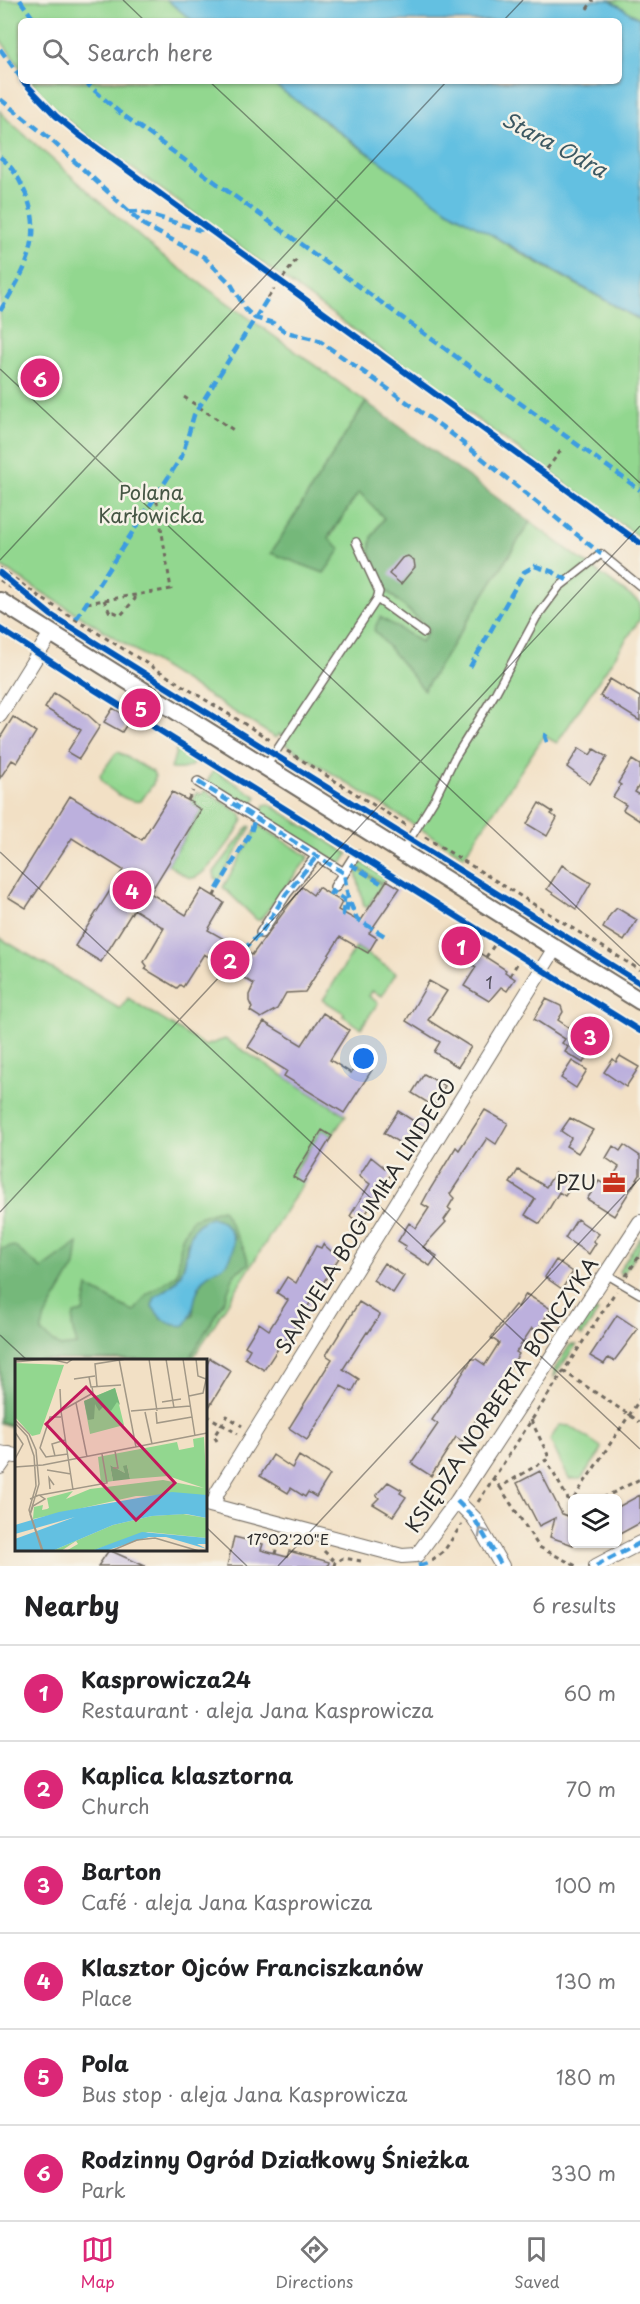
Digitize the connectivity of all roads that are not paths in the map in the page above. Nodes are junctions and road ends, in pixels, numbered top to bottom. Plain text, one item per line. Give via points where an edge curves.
1 (356, 542) dead end
2 (640, 586) edge
3 (377, 599) junction
4 (0, 601) edge
5 (51, 633) junction
6 (424, 633) dead end
7 (0, 715) edge
8 (265, 768) junction
9 (198, 782) dead end
10 (402, 852) junction
11 (356, 854) dead end
12 (317, 856) junction
13 (344, 873) junction
14 (335, 887) dead end
15 (261, 933) dead end
16 (555, 948) junction
17 (640, 1001) edge
18 (640, 1223) edge
19 (606, 1274) junction
20 (640, 1294) edge
21 (8, 1454) edge
22 (0, 1467) edge
23 (457, 1501) junction
24 (210, 1505) edge
25 (640, 1543) edge
26 (421, 1561) edge
27 (502, 1566) edge
28 (596, 1566) edge

1 - 3 lane via 380,592
2 - 10 lane via 601,554 559,587 536,618
3 - 6 lane
3 - 8 lane
4 - 5 street
5 - 7 street
5 - 8 street
8 - 10 street
9 - 12 street
10 - 16 street
11 - 13 street
12 - 13 street
12 - 15 street
13 - 14 street
16 - 17 street
16 - 24 street, SAMUELA BOGUMIŁA LINDEGO
18 - 19 street, KSIĘDZA NORBERTA BONCZYKA
19 - 20 lane
19 - 23 street, KSIĘDZA NORBERTA BONCZYKA
21 - 22 street
23 - 26 street, KSIĘDZA NORBERTA BONCZYKA
27 -> 23 street via 470,1514
24 - 26 street, KSIĘDZA NORBERTA BONCZYKA
25 - 28 street

